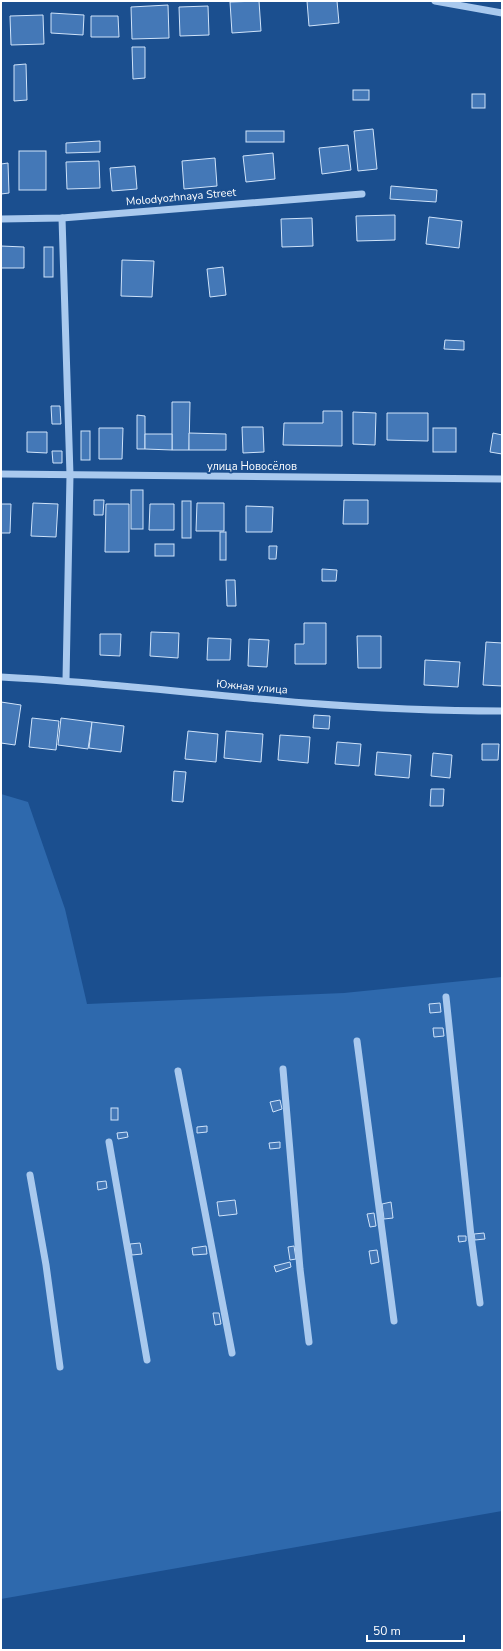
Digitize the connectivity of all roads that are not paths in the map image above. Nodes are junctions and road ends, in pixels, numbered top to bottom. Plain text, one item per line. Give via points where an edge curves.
1 (435, 1) edge
2 (502, 13) edge
3 (362, 194) dead end
4 (62, 218) junction
5 (1, 219) edge
6 (1, 474) edge
7 (70, 476) junction
8 (502, 479) edge
9 (1, 677) edge
10 (66, 680) junction
11 (502, 711) edge
12 (446, 997) dead end
13 (357, 1041) dead end
14 (284, 1069) dead end
15 (178, 1071) dead end
16 (109, 1142) dead end
17 (30, 1175) dead end
18 (480, 1303) dead end
19 (394, 1321) dead end
20 (309, 1342) dead end
21 (232, 1353) dead end
22 (147, 1360) dead end
23 (60, 1367) dead end

1 - 2 street
3 - 4 street, Molodyozhnaya Street
4 - 5 street, Molodyozhnaya Street
4 - 7 street
6 - 7 street, улица Новосёлов
7 - 8 street, улица Новосёлов
7 - 10 street
9 - 10 street, Южная улица
10 - 11 street, Южная улица via 305,703 434,711
12 - 18 street
13 - 19 street
14 - 20 street via 300,1269
15 - 21 street
16 - 22 street
17 - 23 street

